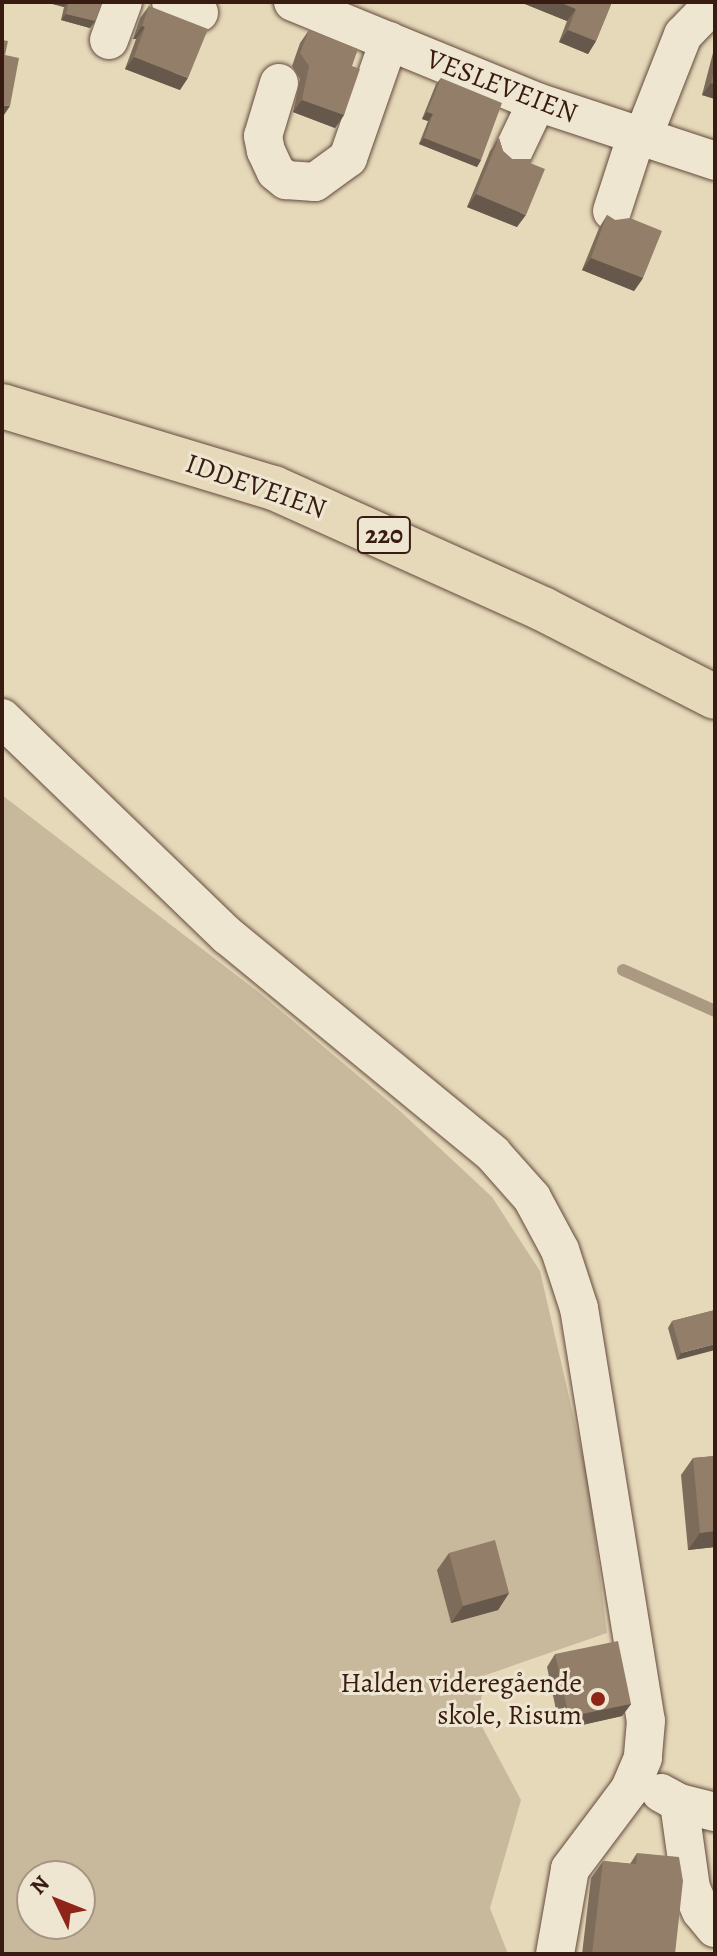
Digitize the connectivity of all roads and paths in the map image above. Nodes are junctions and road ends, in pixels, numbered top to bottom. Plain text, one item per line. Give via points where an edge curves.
1 (123, 2) edge
2 (293, 2) edge
3 (711, 9) edge
4 (337, 10) edge
5 (109, 40) dead end
6 (389, 41) junction
7 (279, 83) dead end
8 (537, 102) junction
9 (639, 138) junction
10 (513, 152) dead end
11 (715, 161) edge
12 (612, 211) dead end
13 (2, 406) edge
14 (715, 697) edge
15 (2, 718) edge
16 (634, 1777) junction
17 (697, 1807) edge
18 (715, 1928) edge
19 (555, 1954) edge

1 - 5 street
2 - 4 street, VESLEVEIEN
3 - 9 street via 683,35
4 - 6 street, VESLEVEIEN
6 - 7 street via 348,158 315,182 286,180 266,151 263,136
6 - 8 street, VESLEVEIEN
8 - 9 street, VESLEVEIEN
8 - 10 street
9 - 11 street, VESLEVEIEN
9 - 12 street
13 - 14 main road, IDDEVEIEN / 220 via 313,504 543,609
15 - 16 street via 228,936 493,1154 532,1198 560,1250 579,1308 646,1721 643,1758
16 - 17 street
16 - 19 street via 614,1814 588,1840 570,1869
17 - 18 street via 691,1888

